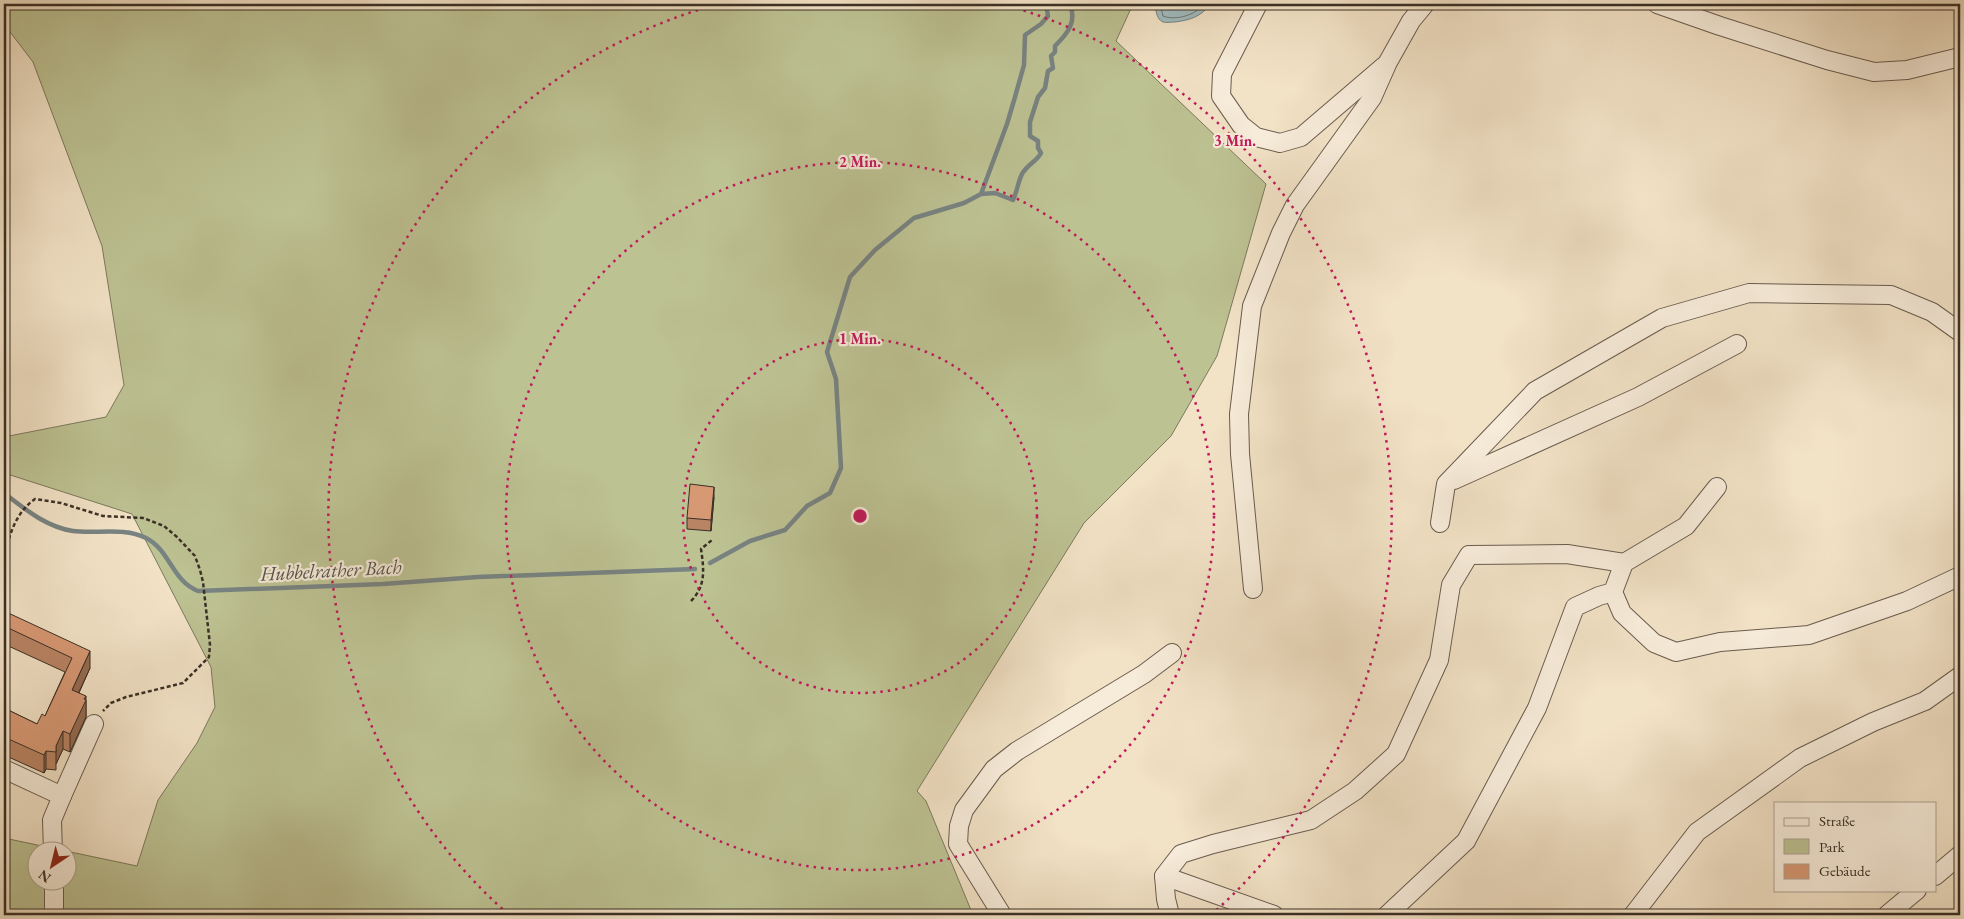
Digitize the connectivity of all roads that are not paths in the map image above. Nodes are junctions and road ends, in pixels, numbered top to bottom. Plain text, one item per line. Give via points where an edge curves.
1 (1258, 4) edge
2 (1425, 4) edge
3 (1657, 4) edge
4 (1960, 57) edge
5 (1388, 62) junction
6 (1960, 332) edge
7 (1738, 344) dead end
8 (1446, 484) junction
9 (1717, 487) dead end
10 (1440, 523) dead end
11 (1624, 563) junction
12 (1960, 576) edge
13 (1253, 589) dead end
14 (1612, 592) junction
15 (1172, 653) dead end
16 (1960, 676) edge
17 (94, 724) road end
18 (4, 769) edge
19 (62, 796) junction
20 (53, 842) edge
21 (1960, 855) edge
22 (1936, 875) edge
23 (1164, 876) junction
24 (54, 892) edge
25 (1915, 892) edge
26 (54, 915) edge
27 (1002, 915) edge
28 (1170, 915) edge
29 (1274, 915) edge
30 (1387, 915) edge
31 (1632, 915) edge
32 (1887, 915) edge

1 - 5 street via 1222,74 1221,96 1242,125 1256,137 1280,143 1301,137
2 - 5 street via 1411,20
3 - 4 street via 1800,52 1874,72 1907,70
5 - 13 street via 1372,98 1295,205 1252,306 1239,414
6 - 8 street via 1932,312 1891,295 1748,293 1662,318 1535,391
7 - 8 street via 1638,397
8 - 10 street
9 - 11 street via 1686,526
11 - 14 street
11 - 23 street via 1567,554 1469,555 1451,585 1439,660 1396,754 1355,791 1311,820 1181,854
12 - 14 street via 1907,601 1809,635 1720,642 1676,652 1654,643 1622,613
14 - 30 street via 1575,607 1537,708 1466,841
15 - 27 street via 1144,674 1017,750 994,769 964,810 958,844
16 - 31 street via 1925,701 1800,758 1697,832
17 - 19 street
18 - 19 street
19 - 20 street via 52,820
21 - 22 street
23 - 28 street
23 - 29 street
24 - 26 street
25 - 32 street

